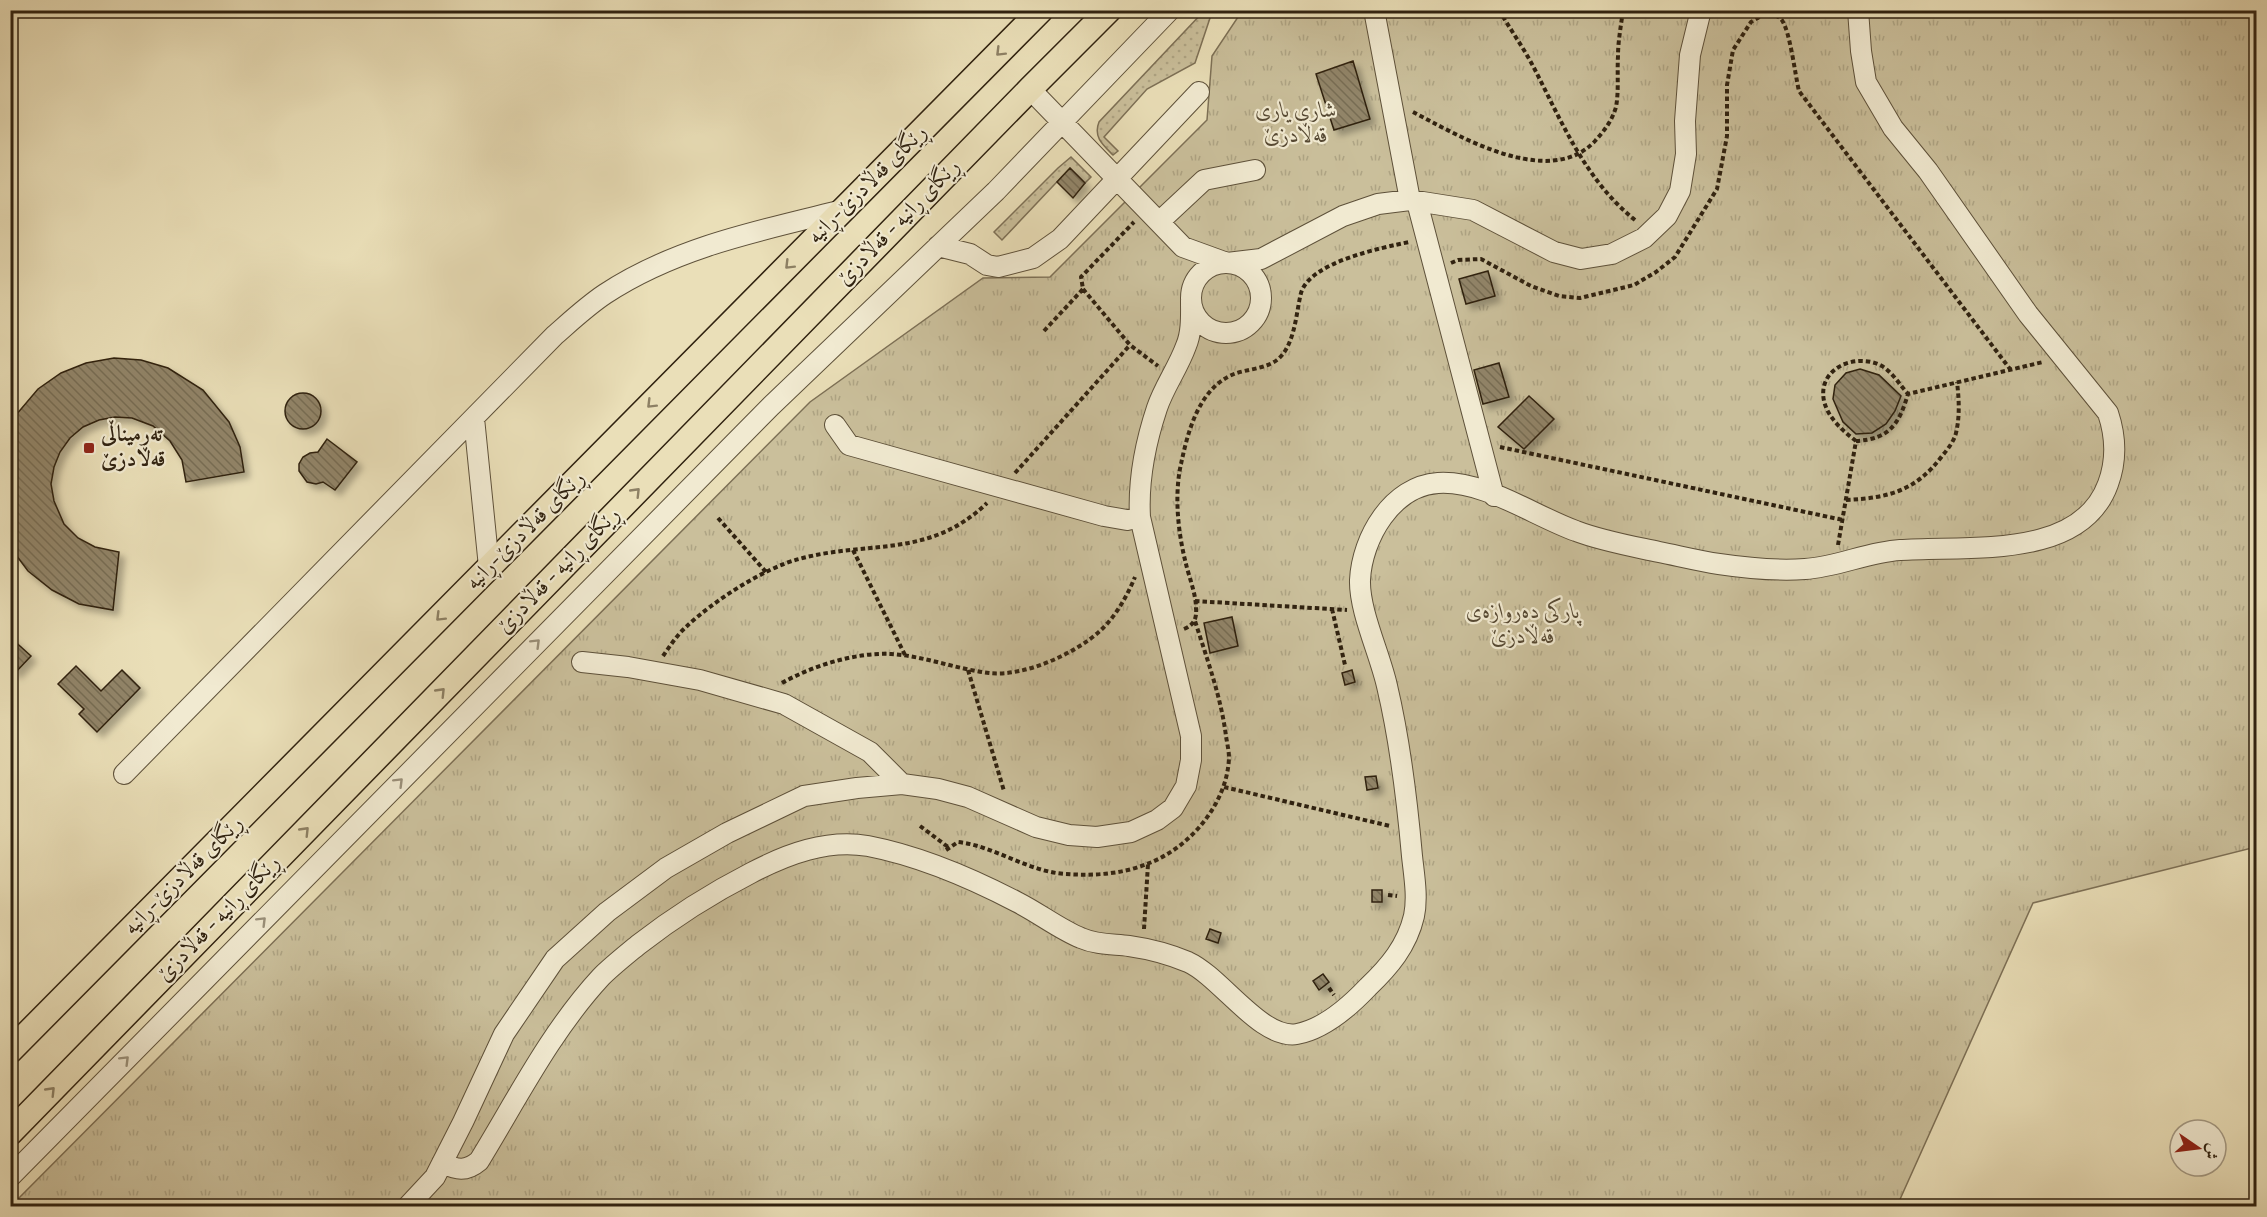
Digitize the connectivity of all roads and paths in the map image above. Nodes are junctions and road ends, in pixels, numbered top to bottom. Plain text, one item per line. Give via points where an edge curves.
1 (1041, 10) edge
2 (1109, 10) edge
3 (1170, 10) edge
4 (1374, 10) edge
5 (1499, 10) edge
6 (1623, 10) edge
7 (1701, 10) edge
8 (1858, 10) edge
9 (1030, 89) junction
10 (1199, 92) dead end
11 (1391, 100) junction
12 (1062, 123) junction
13 (1578, 154) junction
14 (1255, 170) dead end
15 (1116, 179) junction
16 (1414, 201) junction
17 (843, 210) junction
18 (1635, 220) dead end
19 (1134, 222) dead end
20 (1159, 222) junction
21 (1427, 238) junction
22 (938, 246) junction
23 (1184, 247) junction
24 (1275, 253) junction
25 (1227, 263) junction
26 (1435, 269) junction
27 (1083, 289) junction
28 (1261, 290) junction
29 (1192, 295) junction
30 (1044, 331) dead end
31 (1231, 333) junction
32 (1130, 345) junction
33 (1180, 359) junction
34 (2050, 360) dead end
35 (1159, 366) dead end
36 (2010, 369) junction
37 (1957, 382) junction
38 (1908, 394) junction
39 (474, 418) junction
40 (835, 425) dead end
41 (1856, 441) junction
42 (1480, 443) junction
43 (1002, 488) junction
44 (1494, 496) junction
45 (1846, 500) junction
46 (1140, 517) junction
47 (718, 518) dead end
48 (1843, 520) junction
49 (853, 550) junction
50 (1837, 552) dead end
51 (489, 567) junction
52 (766, 572) junction
53 (1136, 573) dead end
54 (1195, 601) junction
55 (1332, 609) junction
56 (1354, 610) dead end
57 (1195, 621) junction
58 (1180, 630) dead end
59 (905, 656) junction
60 (582, 662) dead end
61 (1345, 666) dead end
62 (968, 670) junction
63 (653, 671) junction
64 (762, 697) junction
65 (124, 774) dead end
66 (902, 784) junction
67 (1224, 787) junction
68 (1005, 795) dead end
69 (920, 826) dead end
70 (1398, 828) dead end
71 (948, 847) junction
72 (944, 855) dead end
73 (1148, 864) junction
74 (1143, 937) dead end
75 (10, 1051) edge
76 (10, 1133) edge
77 (442, 1163) junction
78 (10, 1177) edge
79 (408, 1206) edge

1 -> 17 main road, ڕێگای قەڵادزێ-ڕانیە
2 - 9 main road, ڕێگای ڕانیە - قەڵادزێ
3 - 12 street
4 - 11 street
5 - 13 path
6 - 13 path via 1616,107 1606,129 1586,151
7 - 16 street via 1690,55 1686,154 1680,191 1667,216 1644,238 1612,254 1581,259 1554,252 1473,210
8 - 44 street via 1866,82 1893,128 1928,171 2028,315 2108,413 2114,432 2114,460 2099,505 2086,519 2041,540 1894,550 1807,569 1720,564 1617,543 1573,531
9 - 12 street
76 -> 9 main road, ڕێگای ڕانیە - قەڵادزێ
10 - 15 street
11 - 13 path via 1485,149 1545,160
11 - 16 street
12 - 15 street
12 - 22 street
13 - 18 path via 1617,206
14 - 20 street via 1204,180
15 - 20 street
15 - 22 street via 1060,239 1033,258 998,267 970,254
16 - 21 street
16 - 24 street via 1377,204 1343,216
17 - 39 street via 719,242 640,274 605,295 555,335
17 -> 51 main road, ڕێگای قەڵادزێ-ڕانیە
19 - 27 path via 1081,277
20 - 23 street
21 - 26 street
21 - 54 path via 1354,255 1322,272 1306,284 1297,322 1278,360 1234,374 1210,389 1196,413 1180,467 1178,510
78 -> 22 street via 771,406
23 - 25 street
23 - 29 street
24 - 25 street via 1261,259
24 - 28 street
25 - 28 street via 1249,271
25 - 29 street via 1205,270
26 - 36 path via 1458,260 1481,259 1531,286 1559,296 1580,298 1634,285 1656,272 1675,257 1717,189 1727,136 1727,85 1733,51 1751,22 1768,12 1781,20 1790,39 1799,91
26 - 42 street
27 - 30 path
27 - 32 path
28 - 31 street via 1258,314 1242,330
29 - 31 street via 1194,312 1200,321 1209,328
29 - 33 street via 1189,334
31 - 33 street via 1211,339
32 - 35 path
32 - 43 path
33 - 46 street via 1157,407 1144,454
34 - 36 path
36 - 37 path
37 - 38 path
37 - 45 path via 1956,434 1935,466 1919,482 1896,493
38 - 41 path via 1902,414 1884,435
38 - 41 path via 1884,368 1870,361 1847,362 1833,371 1824,387 1824,401 1831,417
39 - 51 street
39 - 65 street
40 - 43 street via 849,445
41 - 45 path
42 - 44 street
42 - 48 path
43 - 46 street via 1104,516 1127,520
43 - 49 path via 957,527 931,538 894,547
44 - 77 street via 1467,486 1436,483 1409,491 1380,519 1367,543 1359,588 1386,680 1406,788 1415,911 1396,958 1354,1002 1328,1021 1291,1036 1269,1028 1196,965 1161,952 1094,943 1075,936 968,877 913,858 865,845 820,846 770,863 715,891 632,950 603,975 575,1010 538,1062 479,1161 462,1170
45 - 48 path
46 - 66 street via 1191,736 1186,786 1173,808 1131,832 1097,837 1069,835 1036,827 968,797
47 - 52 path
48 - 50 path
49 - 52 path via 798,559
49 - 59 path
51 -> 75 main road, ڕێگای قەڵادزێ-ڕانیە
52 - 63 path via 685,627
53 - 62 path via 1126,597 1102,629 1083,644 1010,674
54 - 55 path
54 - 57 path
55 - 56 path
55 - 61 path
57 - 58 path
57 - 67 path via 1223,712 1229,757
59 - 62 path
59 - 64 path via 888,654 830,663 802,672
60 - 63 street
62 - 68 path
63 - 64 street
64 - 66 street via 784,704 870,752
66 - 77 street via 804,796 666,868 606,912 555,960 504,1034
67 - 70 path
67 - 73 path via 1205,823 1179,846
69 - 71 path
71 - 72 path
71 - 73 path via 958,842 971,843 1025,865 1064,874 1119,872
73 - 74 path
77 - 79 street via 435,1177

